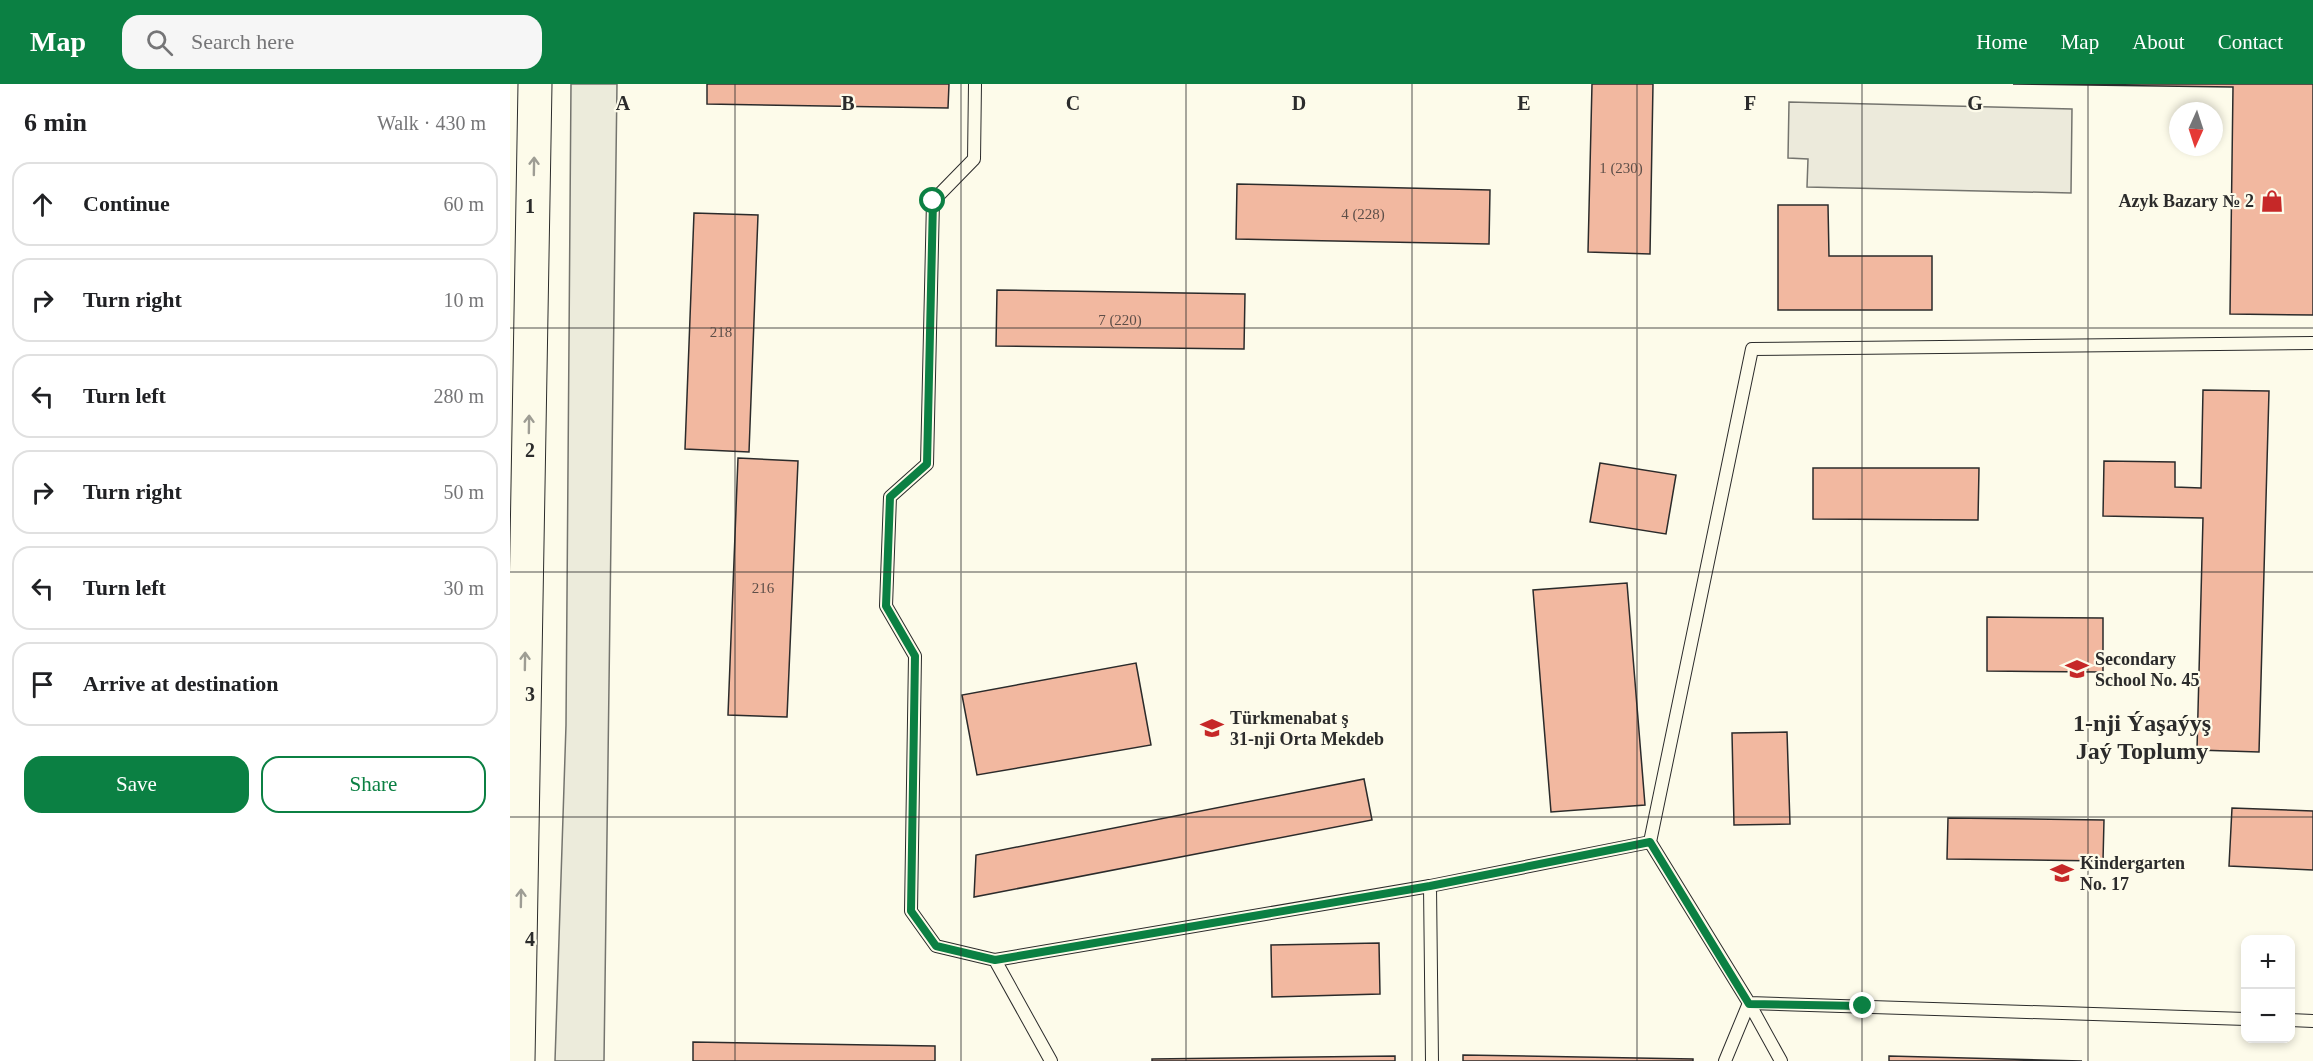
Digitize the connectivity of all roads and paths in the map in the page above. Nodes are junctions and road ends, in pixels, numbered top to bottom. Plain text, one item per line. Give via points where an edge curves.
1 (535, 84) edge
2 (975, 84) edge
3 (2313, 343) edge
4 (1650, 842) junction
5 (1430, 886) junction
6 (995, 960) junction
7 (1749, 1004) junction
8 (2241, 1019) edge
9 (2295, 1020) edge
10 (2313, 1021) edge
11 (518, 1061) edge
12 (1051, 1061) edge
13 (1432, 1061) edge
14 (1725, 1061) edge
15 (1781, 1061) edge

11 -> 1 main road
2 - 6 lane via 974,159 933,201 927,464 890,497 886,606 915,656 911,911 936,946
3 - 4 lane via 1752,349
4 - 5 lane
4 - 7 lane
5 - 6 lane
5 - 13 lane
6 - 12 lane
7 - 8 lane
7 - 14 lane
7 - 15 lane
9 - 10 lane

